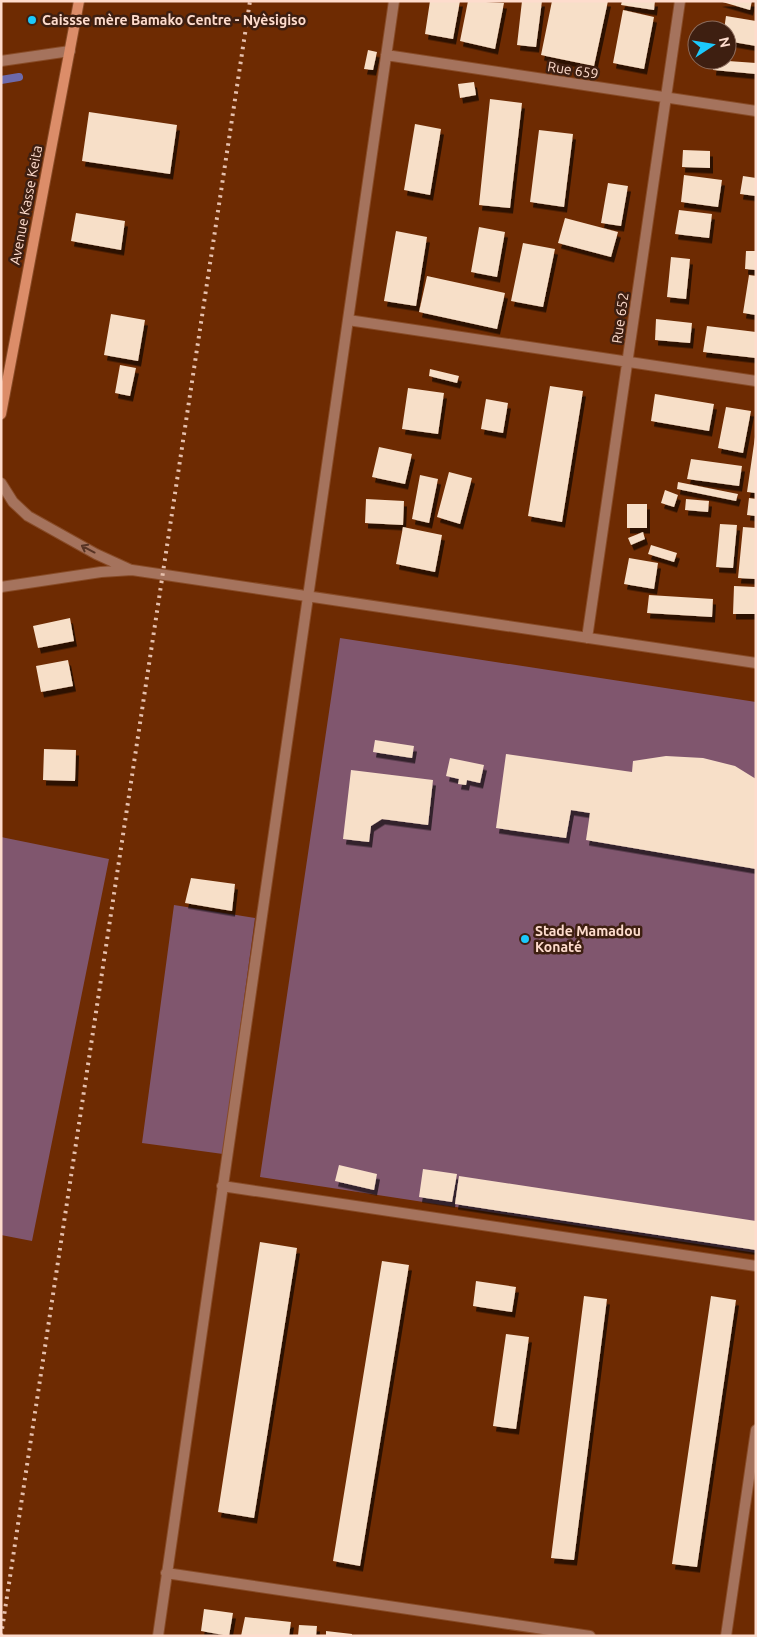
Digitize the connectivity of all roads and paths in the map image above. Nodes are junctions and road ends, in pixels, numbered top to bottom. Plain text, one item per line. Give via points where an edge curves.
1 (79, 1) edge
2 (394, 1) edge
3 (680, 1) edge
4 (70, 51) junction
5 (386, 56) junction
6 (1, 61) edge
7 (666, 97) junction
8 (756, 111) edge
9 (348, 320) junction
10 (627, 362) junction
11 (756, 381) edge
12 (3, 393) edge
13 (1, 414) edge
14 (1, 483) edge
15 (132, 570) junction
16 (1, 587) edge
17 (308, 597) junction
18 (588, 638) junction
19 (756, 663) edge
20 (222, 1186) junction
21 (756, 1266) edge
22 (756, 1430) edge
23 (166, 1573) junction
24 (158, 1636) edge
25 (590, 1636) edge
26 (726, 1636) edge

1 - 4 main road, Avenue Kasse Keita
2 - 5 street
3 - 7 street, Rue 652
4 - 6 street
4 - 12 main road, Avenue Kasse Keita
5 - 7 street, Rue 659
5 - 9 street
7 - 8 street, Rue 659
7 - 10 street, Rue 652
9 - 10 street
9 - 17 street
10 - 11 street
10 - 18 street, Rue 652
12 - 13 main road, Avenue Kasse Keita
15 -> 14 street via 28,516 13,502
15 - 16 street
15 - 17 street
17 - 18 street
17 - 20 street
18 - 19 street
20 - 21 street
20 - 23 street
22 - 26 street
23 - 24 street
23 - 25 street

